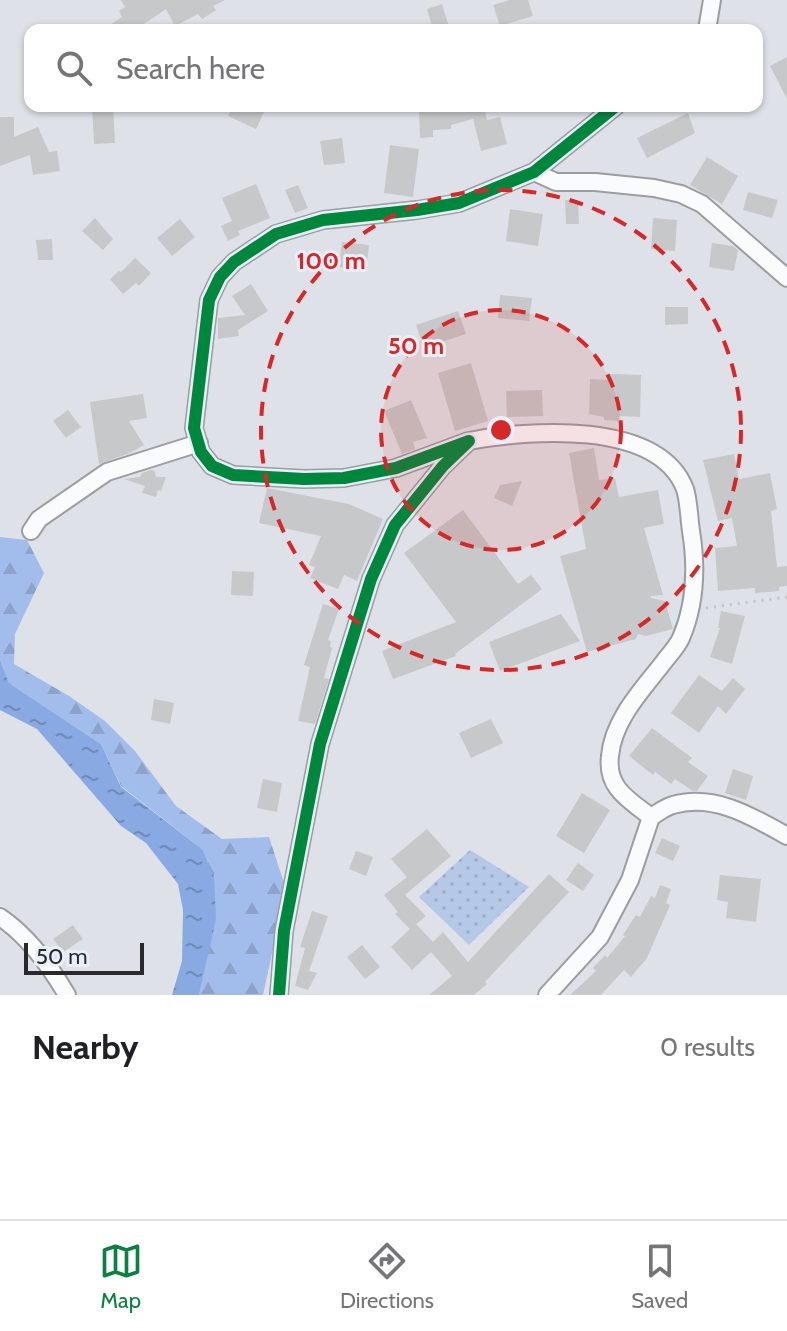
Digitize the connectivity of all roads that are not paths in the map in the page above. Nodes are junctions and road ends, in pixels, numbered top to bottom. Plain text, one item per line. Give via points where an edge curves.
1 (712, 0) edge
2 (708, 24) edge
3 (609, 112) edge
4 (534, 172) junction
5 (787, 278) edge
6 (469, 441) junction
7 (199, 443) junction
8 (31, 531) dead end
9 (651, 817) junction
10 (787, 836) edge
11 (0, 917) edge
12 (67, 995) edge
13 (279, 995) edge
14 (547, 995) edge

1 - 2 street
3 - 4 street
4 - 5 street via 556,182 681,194 702,204
4 - 7 street via 459,203 302,225 276,234 234,262 209,300 196,398
6 - 7 street via 396,468 304,479 233,475 212,466
6 - 9 street via 564,432 616,439 652,452 685,490 696,569 691,610 680,641 615,733 610,755 609,774 617,790
6 - 13 street via 395,525 371,579 320,744 284,931
7 - 8 street via 107,472 39,519
9 - 10 street via 672,805 723,805
9 - 14 street via 630,880 600,937
11 - 12 street via 15,927

